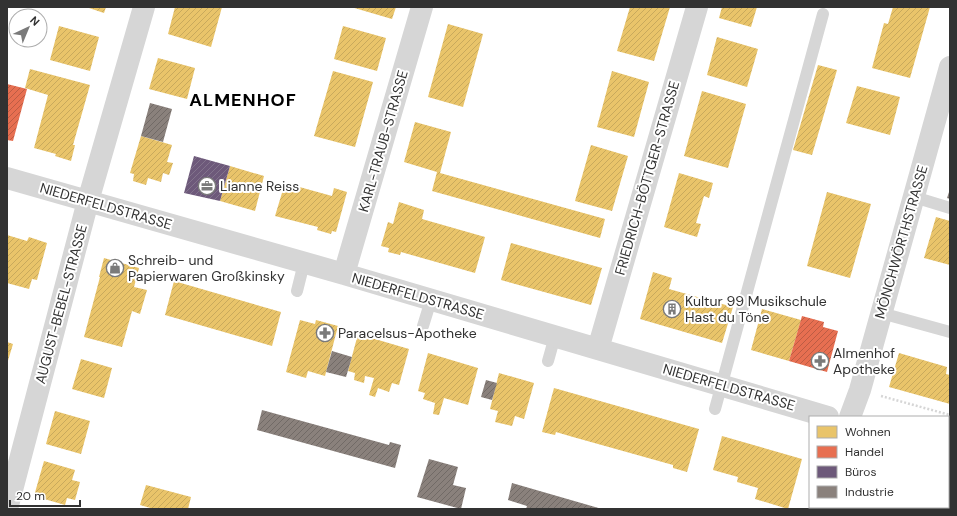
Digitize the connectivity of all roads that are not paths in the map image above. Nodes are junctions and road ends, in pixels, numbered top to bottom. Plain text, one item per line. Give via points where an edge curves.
1 (144, 7) edge
2 (422, 7) edge
3 (697, 7) edge
4 (823, 14) dead end
5 (949, 72) edge
6 (7, 178) edge
7 (914, 197) junction
8 (88, 201) junction
9 (950, 208) edge
10 (304, 263) junction
11 (344, 274) junction
12 (297, 291) dead end
13 (431, 300) junction
14 (881, 313) junction
15 (424, 326) dead end
16 (950, 332) edge
17 (555, 336) junction
18 (598, 349) junction
19 (548, 361) dead end
20 (722, 386) junction
21 (716, 410) dead end
22 (825, 416) edge
23 (850, 416) edge
24 (7, 508) edge

1 - 8 street, AUGUST-BEBEL-STRASSE
2 - 11 street, KARL-TRAUB-STRASSE
3 - 18 street, FRIEDRICH-BÖTTGER-STRASSE
4 - 20 lane
5 - 7 street, MÖNCHWÖRTHSTRASSE
6 - 8 street, NIEDERFELDSTRASSE
7 - 9 lane
7 - 14 street, MÖNCHWÖRTHSTRASSE
8 - 10 street, NIEDERFELDSTRASSE
8 - 24 street, AUGUST-BEBEL-STRASSE
10 - 11 street, NIEDERFELDSTRASSE
10 - 12 lane
11 - 13 street, NIEDERFELDSTRASSE
13 - 15 lane
13 - 17 street, NIEDERFELDSTRASSE
14 - 16 lane
14 - 23 street, MÖNCHWÖRTHSTRASSE
17 - 18 street, NIEDERFELDSTRASSE
17 - 19 lane
18 - 20 street, NIEDERFELDSTRASSE
20 - 21 lane
20 - 22 street, NIEDERFELDSTRASSE

